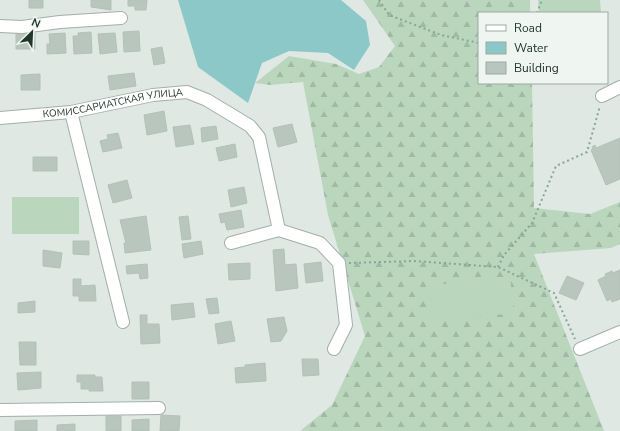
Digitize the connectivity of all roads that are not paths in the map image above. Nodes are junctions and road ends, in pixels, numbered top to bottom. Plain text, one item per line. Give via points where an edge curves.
1 (121, 18) dead end
2 (0, 26) edge
3 (620, 87) edge
4 (602, 96) road end
5 (71, 112) junction
6 (0, 118) edge
7 (279, 230) junction
8 (231, 243) dead end
9 (123, 322) dead end
10 (620, 332) edge
11 (334, 349) dead end
12 (580, 349) road end
13 (159, 408) dead end
14 (0, 410) edge

1 - 2 street via 22,27
3 - 4 street
5 - 6 street, КОМИССАРИАТСКАЯ УЛИЦА
5 - 7 street, КОМИССАРИАТСКАЯ УЛИЦА via 154,95 188,92 207,100 250,126 258,136
5 - 9 street
7 - 8 street
7 - 11 street via 320,243 339,263 346,325
10 - 12 street
13 - 14 street

